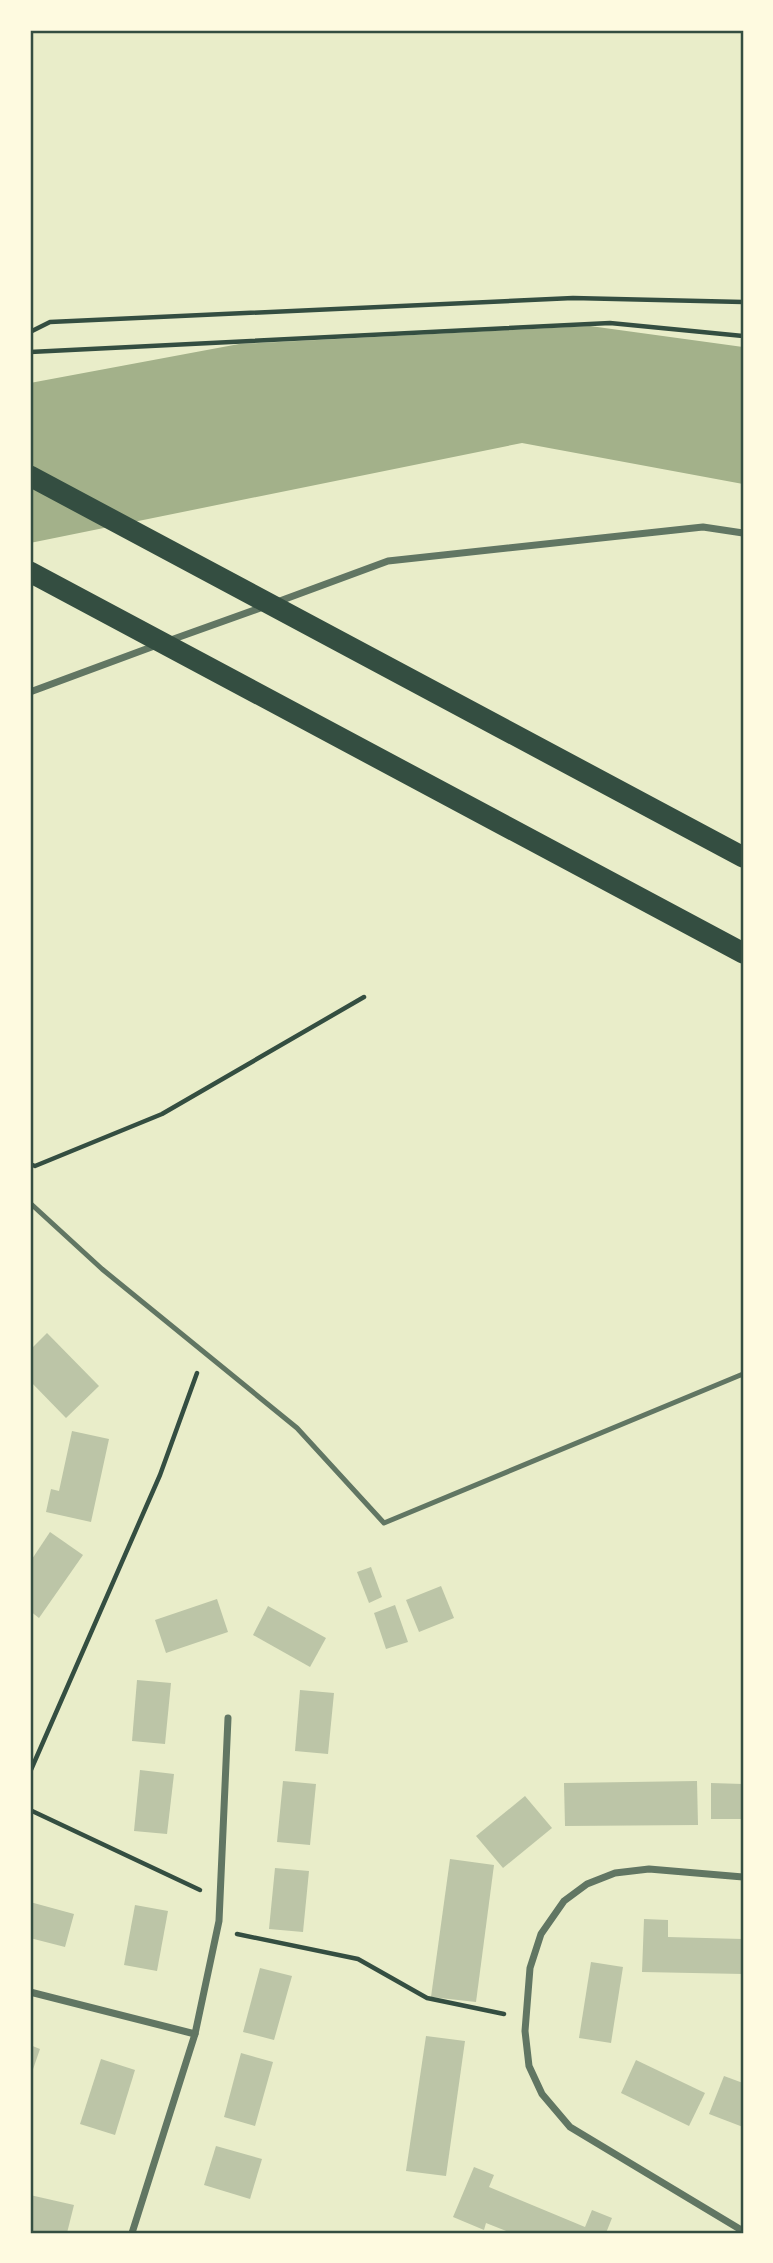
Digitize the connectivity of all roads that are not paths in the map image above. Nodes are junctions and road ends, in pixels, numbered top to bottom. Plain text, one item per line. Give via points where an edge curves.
1 (30, 476) edge
2 (743, 533) edge
3 (30, 572) edge
4 (30, 692) edge
5 (743, 857) edge
6 (743, 953) edge
7 (30, 1203) edge
8 (743, 1374) edge
9 (228, 1718) dead end
10 (743, 1877) edge
11 (30, 1992) edge
12 (195, 2035) junction
13 (743, 2232) edge
14 (132, 2233) edge

1 - 5 highway
2 - 4 street via 703,527 388,561
3 - 6 highway
7 - 8 lane via 102,1269 297,1427 384,1522
9 - 12 street via 217,1930
10 - 13 street via 649,1869 615,1873 587,1884 564,1901 541,1934 530,1968 524,2031 529,2066 542,2094 570,2127
11 - 12 street
12 - 14 street

